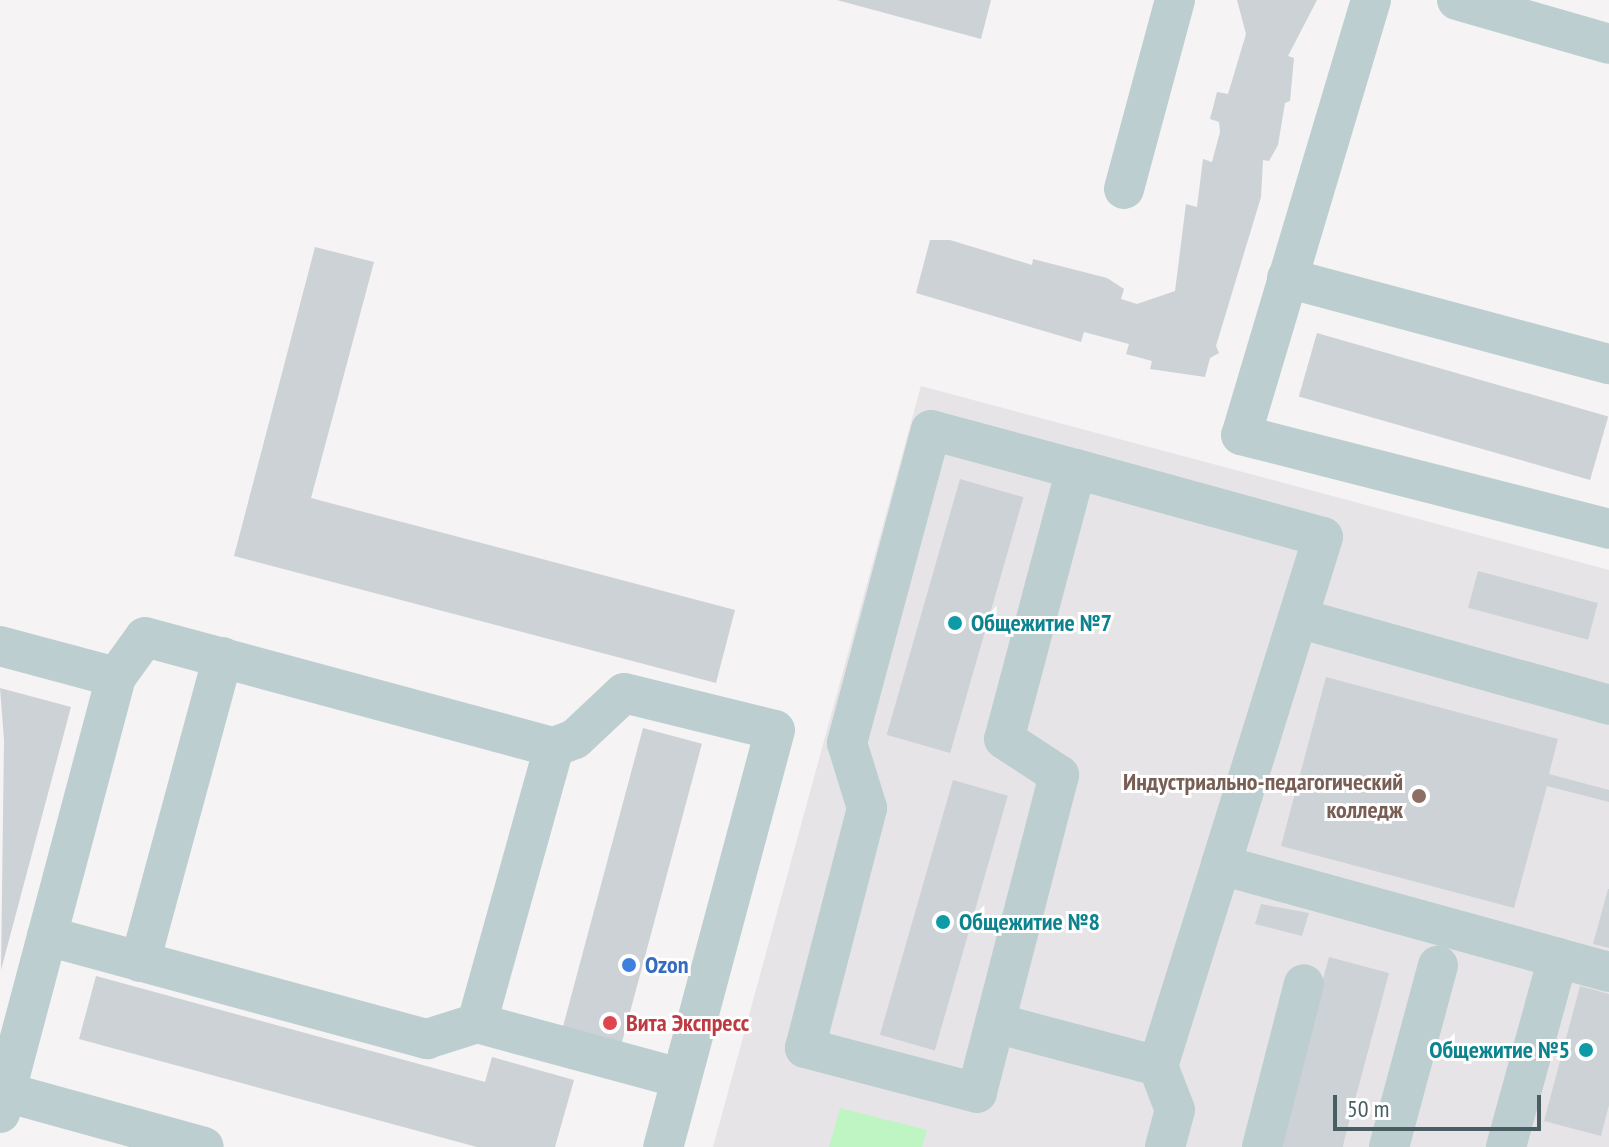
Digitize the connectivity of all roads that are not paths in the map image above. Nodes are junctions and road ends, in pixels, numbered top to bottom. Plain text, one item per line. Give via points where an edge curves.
1 (1175, 0) edge
2 (1371, 0) edge
3 (1457, 0) edge
4 (1609, 44) edge
5 (1124, 189) dead end
6 (1287, 278) junction
7 (1609, 364) edge
8 (1076, 469) junction
9 (1609, 529) edge
10 (1298, 618) junction
11 (0, 646) edge
12 (223, 657) junction
13 (116, 677) junction
14 (1609, 705) edge
15 (554, 747) junction
16 (1221, 865) junction
17 (47, 936) junction
18 (1558, 958) junction
19 (140, 962) junction
20 (1438, 965) dead end
21 (1609, 972) edge
22 (1304, 984) dead end
23 (477, 1023) junction
24 (995, 1023) junction
25 (1158, 1066) junction
26 (680, 1078) junction
27 (5, 1082) edge
28 (204, 1147) edge
29 (663, 1147) edge
30 (1165, 1147) edge
31 (1262, 1147) edge
32 (1389, 1147) edge
33 (1506, 1147) edge

1 - 5 lane
2 - 6 lane
3 - 4 lane
6 - 7 lane
6 - 9 lane via 1241,435
8 - 10 lane via 1323,537
8 - 24 lane via 1004,739 1059,775
8 - 24 lane via 931,430 847,743 867,808 805,1048 977,1093
10 - 14 lane
10 - 16 lane
11 - 13 lane
12 - 13 lane via 145,637
12 - 15 lane
12 - 19 lane
13 - 17 lane
15 - 23 lane
15 - 26 lane via 575,739 624,693 775,730
16 - 18 lane
16 - 25 lane
17 - 19 lane
17 - 27 lane
18 - 21 lane
18 - 33 lane
19 - 23 lane via 427,1039
20 - 32 lane
22 - 31 lane
23 - 26 lane
24 - 25 lane
25 - 30 lane via 1175,1110
26 - 29 lane
27 - 28 lane

